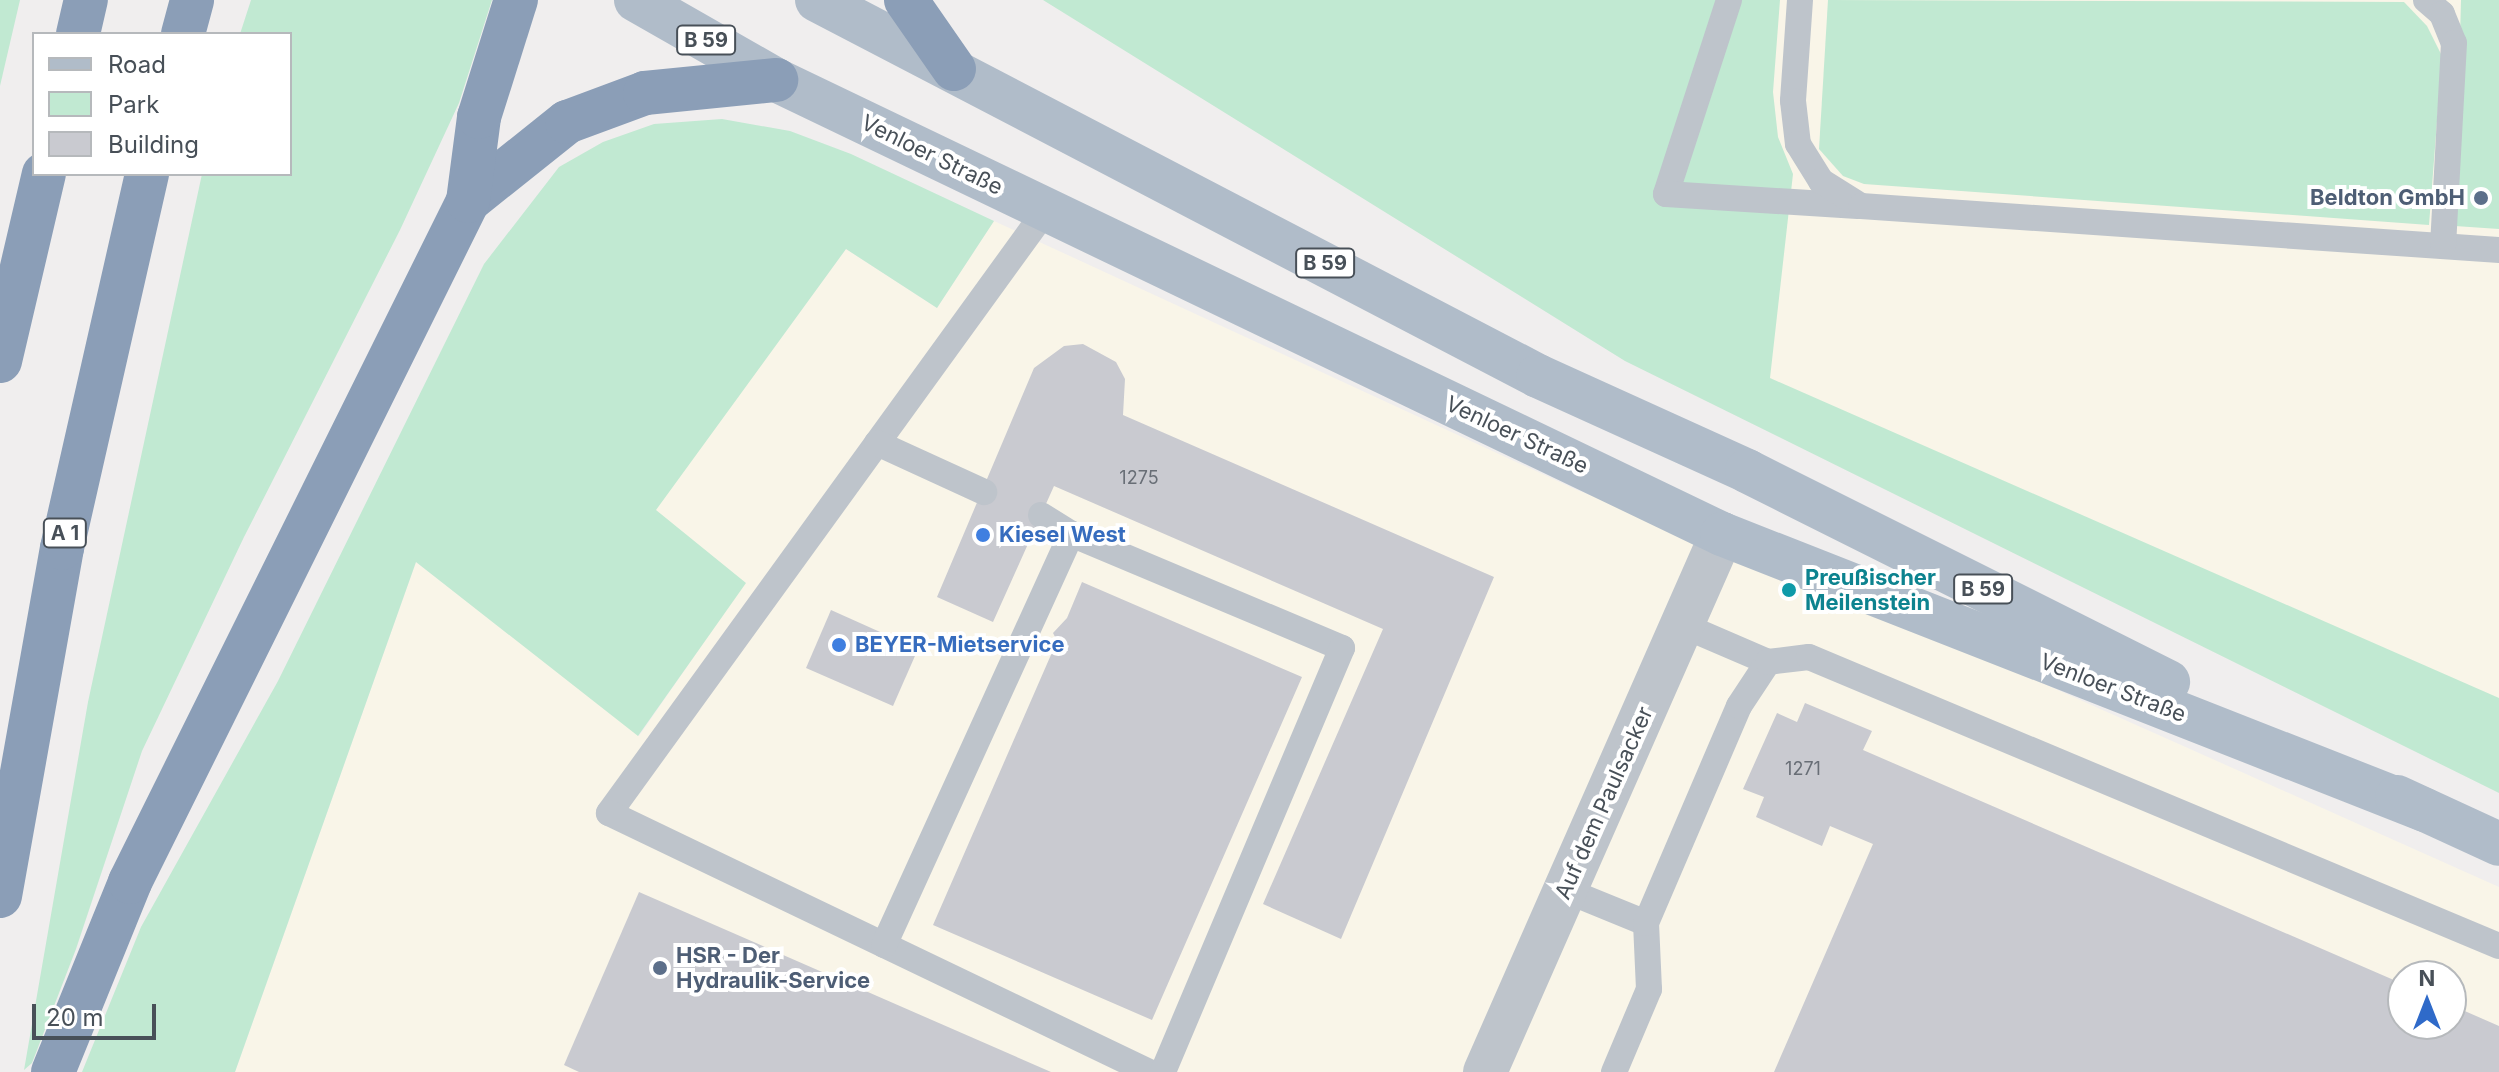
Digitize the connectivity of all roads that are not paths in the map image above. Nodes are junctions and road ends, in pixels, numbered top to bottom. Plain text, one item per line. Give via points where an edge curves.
1 (86, 0) edge
2 (192, 0) edge
3 (516, 0) edge
4 (636, 0) edge
5 (817, 0) edge
6 (906, 0) edge
7 (1729, 0) edge
8 (1800, 0) edge
9 (2426, 0) edge
10 (78, 32) edge
11 (184, 32) edge
12 (954, 69) junction
13 (776, 80) junction
14 (44, 176) edge
15 (147, 176) edge
16 (468, 201) junction
17 (1861, 206) junction
18 (1046, 210) junction
19 (2443, 246) junction
20 (2499, 250) edge
21 (0, 361) edge
22 (877, 443) junction
23 (1747, 471) junction
24 (984, 492) dead end
25 (1041, 515) dead end
26 (1071, 534) junction
27 (1722, 534) junction
28 (1682, 625) junction
29 (1768, 662) junction
30 (2425, 810) junction
31 (2499, 844) edge
32 (1565, 890) junction
33 (0, 896) edge
34 (1646, 923) junction
35 (884, 945) junction
36 (2499, 946) edge
37 (53, 1072) edge
38 (1149, 1072) edge
39 (1163, 1072) edge
40 (1485, 1072) edge
41 (1614, 1072) edge

1 - 10 highway
2 - 11 highway
3 - 16 highway via 479,117
4 - 13 main road, Venloer Straße / B 59
5 - 12 main road, Venloer Straße / B 59
6 - 12 highway
7 - 17 lane via 1666,194
8 - 17 lane via 1793,101 1798,144 1821,181
9 - 19 lane via 2442,14 2454,43
12 - 23 main road, Venloer Straße / B 59 via 1538,376
13 - 16 highway via 645,93 567,122
13 - 18 main road, Venloer Straße / B 59
14 - 21 highway
15 - 33 highway, A 1 via 62,548
16 - 37 highway via 130,882
17 - 19 lane
18 - 22 lane
18 - 27 main road, Venloer Straße / B 59
19 - 20 lane
22 - 24 lane
22 - 35 lane via 609,813
23 - 27 main road
23 - 30 main road, Venloer Straße / B 59
25 - 26 lane
26 - 35 lane
26 - 39 lane via 1342,648
27 - 28 street, Auf dem Paulsacker
27 - 30 main road, Venloer Straße / B 59
28 - 29 lane
28 - 32 street, Auf dem Paulsacker
29 - 34 lane via 1739,706
29 - 36 lane via 1809,657
30 - 31 main road, Venloer Straße / B 59
32 - 34 lane
32 - 40 street, Auf dem Paulsacker
34 - 41 lane via 1649,989
35 - 38 lane

